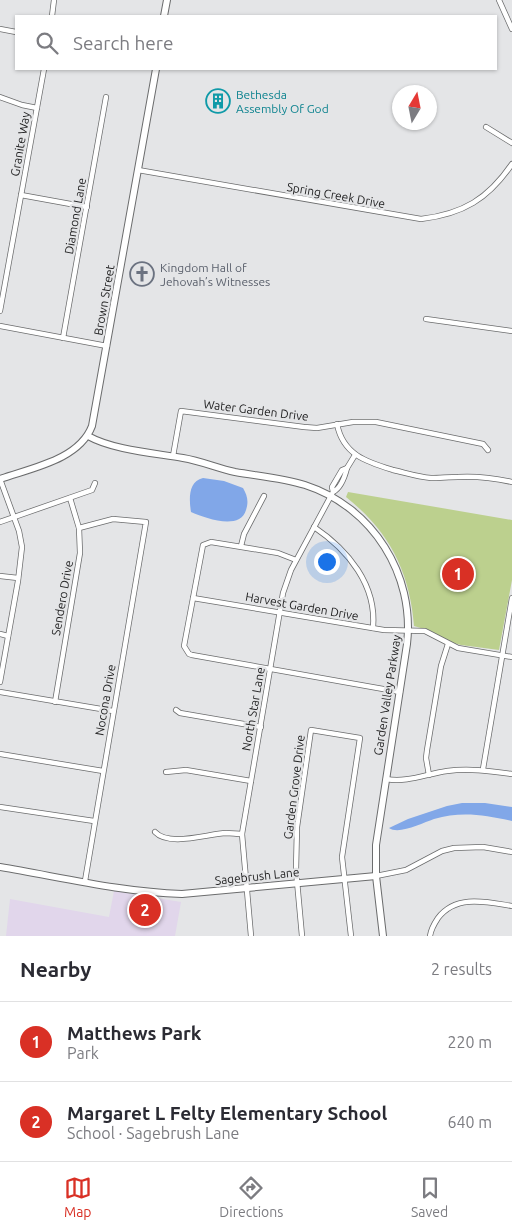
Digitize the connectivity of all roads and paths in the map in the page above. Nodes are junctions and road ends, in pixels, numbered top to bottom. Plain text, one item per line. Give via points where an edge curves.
1 (54, 0) edge
2 (167, 0) edge
3 (499, 0) edge
4 (52, 15) edge
5 (164, 15) edge
6 (0, 29) edge
7 (512, 29) edge
8 (15, 32) edge
9 (44, 70) edge
10 (156, 70) edge
11 (106, 97) dead end
12 (0, 98) edge
13 (37, 108) junction
14 (486, 127) dead end
15 (512, 142) edge
16 (512, 164) edge
17 (138, 170) junction
18 (21, 195) junction
19 (86, 207) junction
20 (0, 311) edge
21 (426, 319) dead end
22 (0, 326) edge
23 (512, 331) edge
24 (63, 338) junction
25 (107, 346) junction
26 (337, 424) junction
27 (88, 436) junction
28 (488, 450) dead end
29 (355, 455) junction
30 (173, 456) junction
31 (0, 479) edge
32 (512, 482) edge
33 (95, 483) dead end
34 (332, 494) junction
35 (264, 496) dead end
36 (70, 498) junction
37 (15, 517) junction
38 (0, 522) edge
39 (314, 527) junction
40 (79, 528) junction
41 (241, 546) junction
42 (296, 560) junction
43 (0, 576) edge
44 (18, 578) junction
45 (193, 598) junction
46 (512, 598) edge
47 (280, 612) junction
48 (373, 628) junction
49 (409, 630) junction
50 (0, 634) edge
51 (8, 636) junction
52 (448, 644) junction
53 (502, 655) junction
54 (512, 657) edge
55 (270, 670) junction
56 (0, 682) edge
57 (0, 692) edge
58 (400, 692) junction
59 (55, 702) junction
60 (176, 710) dead end
61 (113, 711) junction
62 (260, 727) junction
63 (0, 754) edge
64 (483, 769) junction
65 (103, 771) junction
66 (166, 772) dead end
67 (512, 774) edge
68 (429, 775) junction
69 (386, 779) junction
70 (251, 781) junction
71 (0, 807) edge
72 (94, 821) junction
73 (155, 832) dead end
74 (242, 834) junction
75 (512, 852) edge
76 (0, 867) edge
77 (376, 876) junction
78 (344, 879) junction
79 (85, 881) junction
80 (297, 883) junction
81 (247, 888) junction
82 (512, 906) edge
83 (251, 936) edge
84 (302, 936) edge
85 (351, 936) edge
86 (382, 936) edge
87 (430, 936) edge

1 - 4 street
2 - 5 street
3 - 7 street
6 - 8 street
9 - 13 street, Granite Way
10 - 17 street, Brown Street
11 - 19 street, Diamond Lane
12 - 13 street
13 - 18 street, Granite Way
14 - 15 street
16 - 17 street, Spring Creek Drive via 490,192 463,209 421,219
17 - 25 street, Brown Street
18 - 19 street
18 - 20 street, Granite Way
19 - 24 street, Diamond Lane
21 - 23 street
22 - 24 street
24 - 25 street
25 - 27 street, Brown Street via 95,416
26 - 28 street, Water Garden Drive via 376,422 484,444
26 - 29 street via 342,439
26 - 30 street, Water Garden Drive via 304,427 181,411
27 - 30 street, Garden Valley Parkway via 105,444
27 - 31 street, Brown Street via 75,450 60,458
29 - 32 street via 367,462 419,477 478,477
29 - 34 street, North Star Lane
30 - 34 street, Garden Valley Parkway via 298,483
31 - 37 street
33 - 36 street via 92,490
34 - 39 street, North Star Lane
34 - 49 street, Garden Valley Parkway via 364,521 386,547 403,586
35 - 41 street via 245,530
36 - 37 street
36 - 40 street, Sendero Drive
37 - 38 street
37 - 44 street via 22,547
39 - 42 street, North Star Lane
39 - 48 street via 336,542 356,566 370,598
40 - 59 street, Sendero Drive via 79,565
40 - 61 street, Nocona Drive via 113,519 146,522
41 - 42 street
41 - 45 street via 206,543 202,548
42 - 47 street, North Star Lane
43 - 44 street
44 - 51 street
45 - 47 street, Harvest Garden Drive
45 - 55 street via 184,646 187,652
46 - 53 street
47 - 48 street, Harvest Garden Drive
47 - 55 street, North Star Lane
48 - 49 street, Harvest Garden Drive
49 - 52 street, Harvest Garden Drive via 425,631
49 - 58 street, Garden Valley Parkway
50 - 51 street
51 - 56 street
52 - 53 street, Harvest Garden Drive
52 - 68 street via 441,666 427,750
53 - 54 street, Harvest Garden Drive
53 - 64 street
55 - 58 street
55 - 62 street, North Star Lane
57 - 59 street
58 - 69 street, Garden Valley Parkway
59 - 61 street
60 - 62 street
61 - 65 street, Nocona Drive
62 - 70 street, North Star Lane
63 - 65 street
64 - 67 street
64 - 68 street
65 - 72 street, Nocona Drive
66 - 70 street via 186,770
68 - 69 street via 410,780
69 - 77 street, Garden Valley Parkway via 376,845
70 - 74 street, North Star Lane
71 - 72 street
72 - 79 street, Nocona Drive
73 - 74 street via 160,837 172,838
74 - 81 street, North Star Lane
75 - 77 street, Sagebrush Lane via 483,847 454,848 406,870
76 - 79 street, Sagebrush Lane
77 - 78 street, Sagebrush Lane
77 - 86 street, Garden Valley Parkway
78 - 80 street, Sagebrush Lane
78 - 80 street, Garden Grove Drive via 342,857 360,738 311,730 297,827
78 - 85 street
79 - 81 street, Sagebrush Lane via 173,894
80 - 81 street, Sagebrush Lane
80 - 84 street, Garden Grove Drive
81 - 83 street, North Star Lane
82 - 87 street via 473,901 461,903 442,914 434,923

